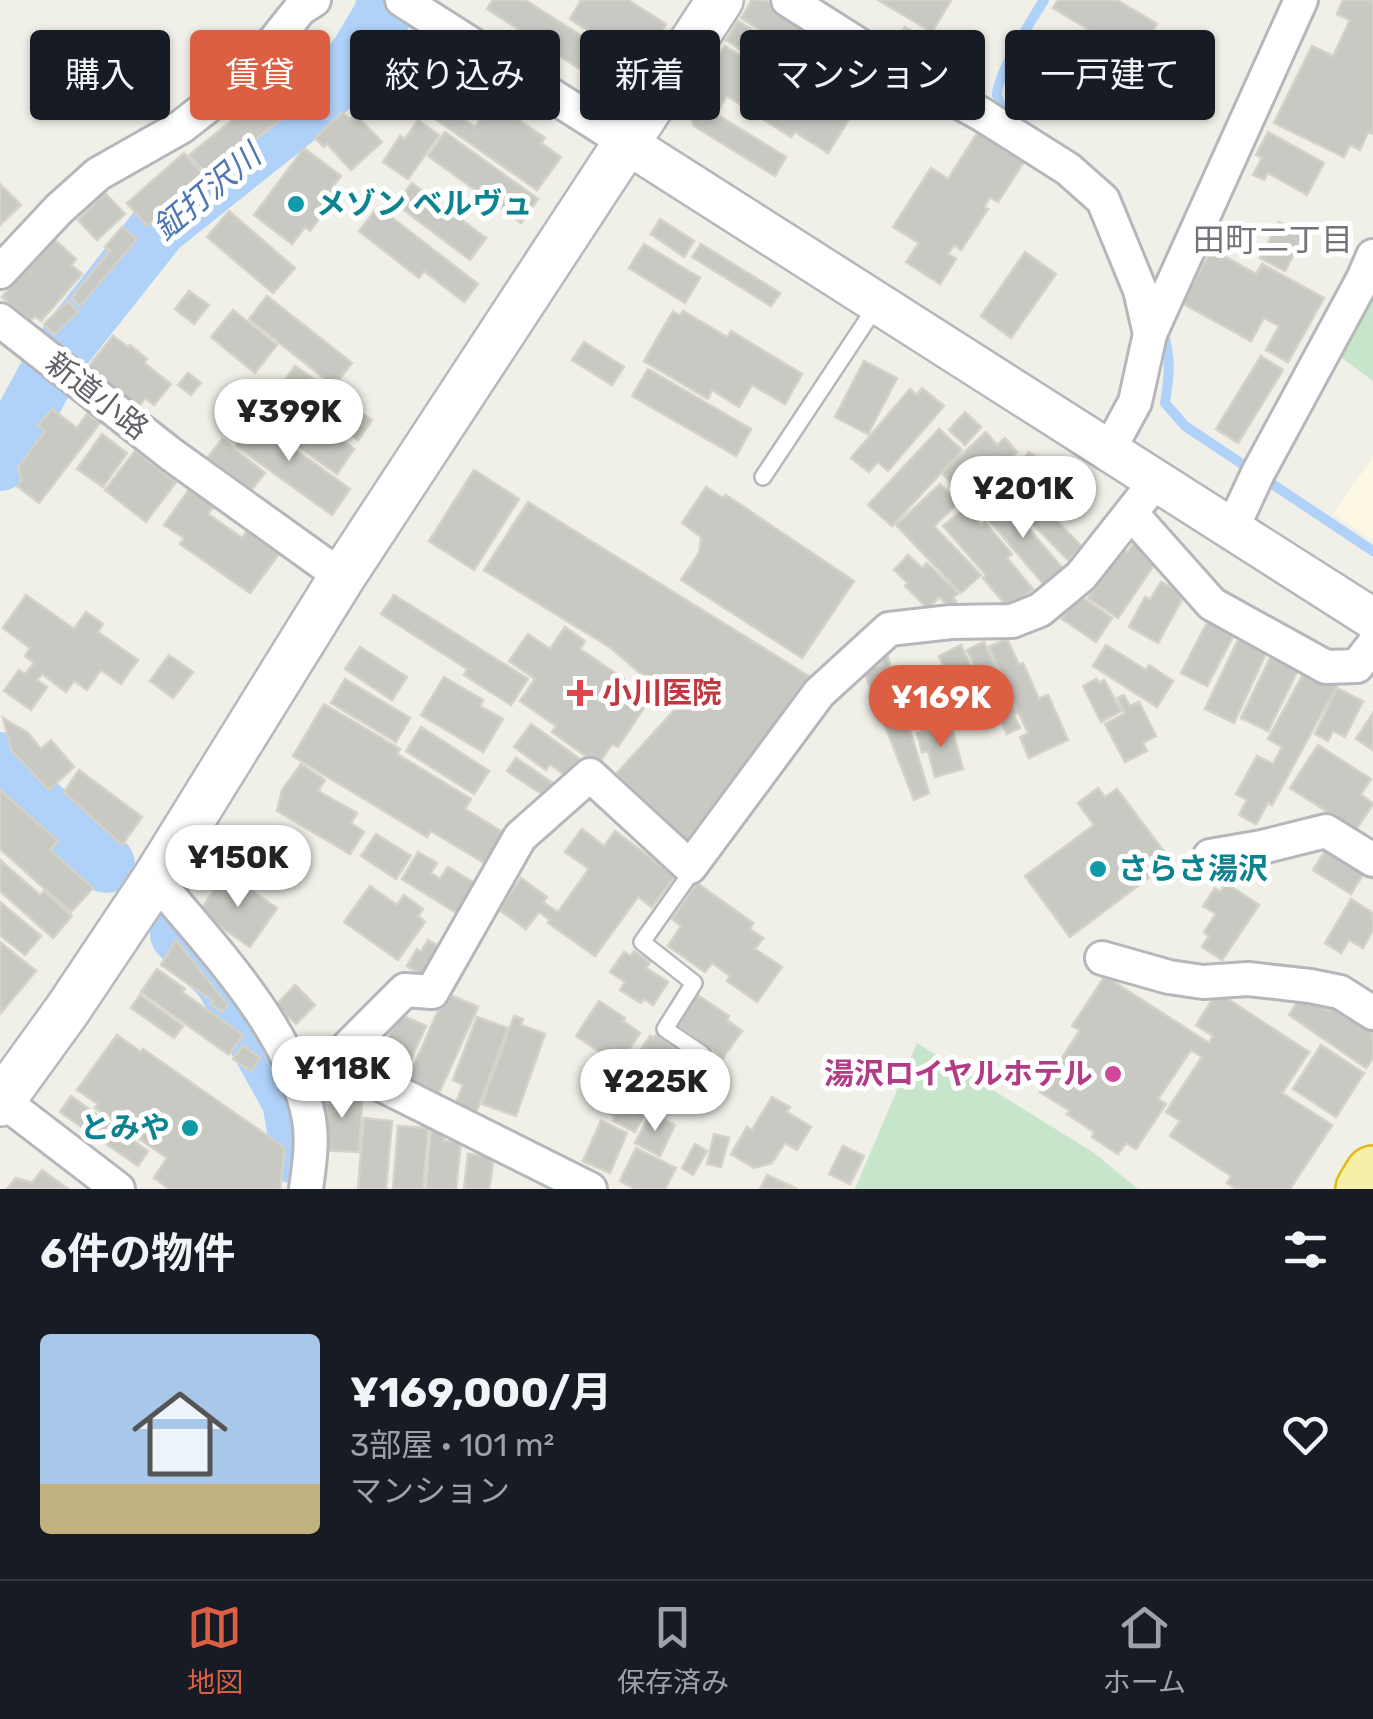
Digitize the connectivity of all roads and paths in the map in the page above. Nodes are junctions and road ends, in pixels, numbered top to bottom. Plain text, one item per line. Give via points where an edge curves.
1 (402, 0) edge
2 (720, 0) edge
3 (788, 0) edge
4 (1301, 0) edge
5 (302, 3) edge
6 (628, 144) junction
7 (1373, 256) edge
8 (0, 272) edge
9 (878, 303) junction
10 (0, 320) edge
11 (1150, 334) junction
12 (1110, 450) junction
13 (763, 477) dead end
14 (1156, 481) junction
15 (1131, 514) junction
16 (1232, 529) junction
17 (342, 576) junction
18 (1373, 618) edge
19 (1373, 645) edge
20 (1210, 856) dead end
21 (1373, 860) edge
22 (690, 867) junction
23 (155, 879) junction
24 (1102, 958) dead end
25 (1373, 1013) edge
26 (702, 1054) dead end
27 (334, 1061) junction
28 (299, 1082) junction
29 (1, 1102) edge
30 (1373, 1174) edge
31 (118, 1189) edge
32 (306, 1189) edge
33 (590, 1189) edge
34 (1364, 1189) edge

1 - 6 street
2 - 6 main road
3 - 11 street via 1068,169 1103,200 1140,290
4 - 11 street
5 - 8 street via 226,92 181,127 98,174
6 - 9 street
6 - 17 main road
7 - 16 street
9 - 12 street
9 - 13 lane
10 - 17 street, 新道小路 via 172,455
11 - 12 street via 1135,402
12 - 14 street
14 - 15 street
14 - 16 street
15 - 19 street via 1212,604 1326,667 1358,666
15 - 22 street via 1081,576 1040,610 1012,621 890,628 818,693
16 - 18 street
17 - 23 main road
20 - 21 street via 1326,830
22 - 26 lane via 642,942 694,983 664,1029
22 - 27 street via 590,775 520,837 432,992 405,990
23 - 28 street via 264,1017
23 - 29 main road
24 - 25 street via 1202,982 1248,979 1340,992
27 - 28 street
27 - 33 street
28 - 32 street via 309,1122
29 - 31 street
30 - 34 highway

